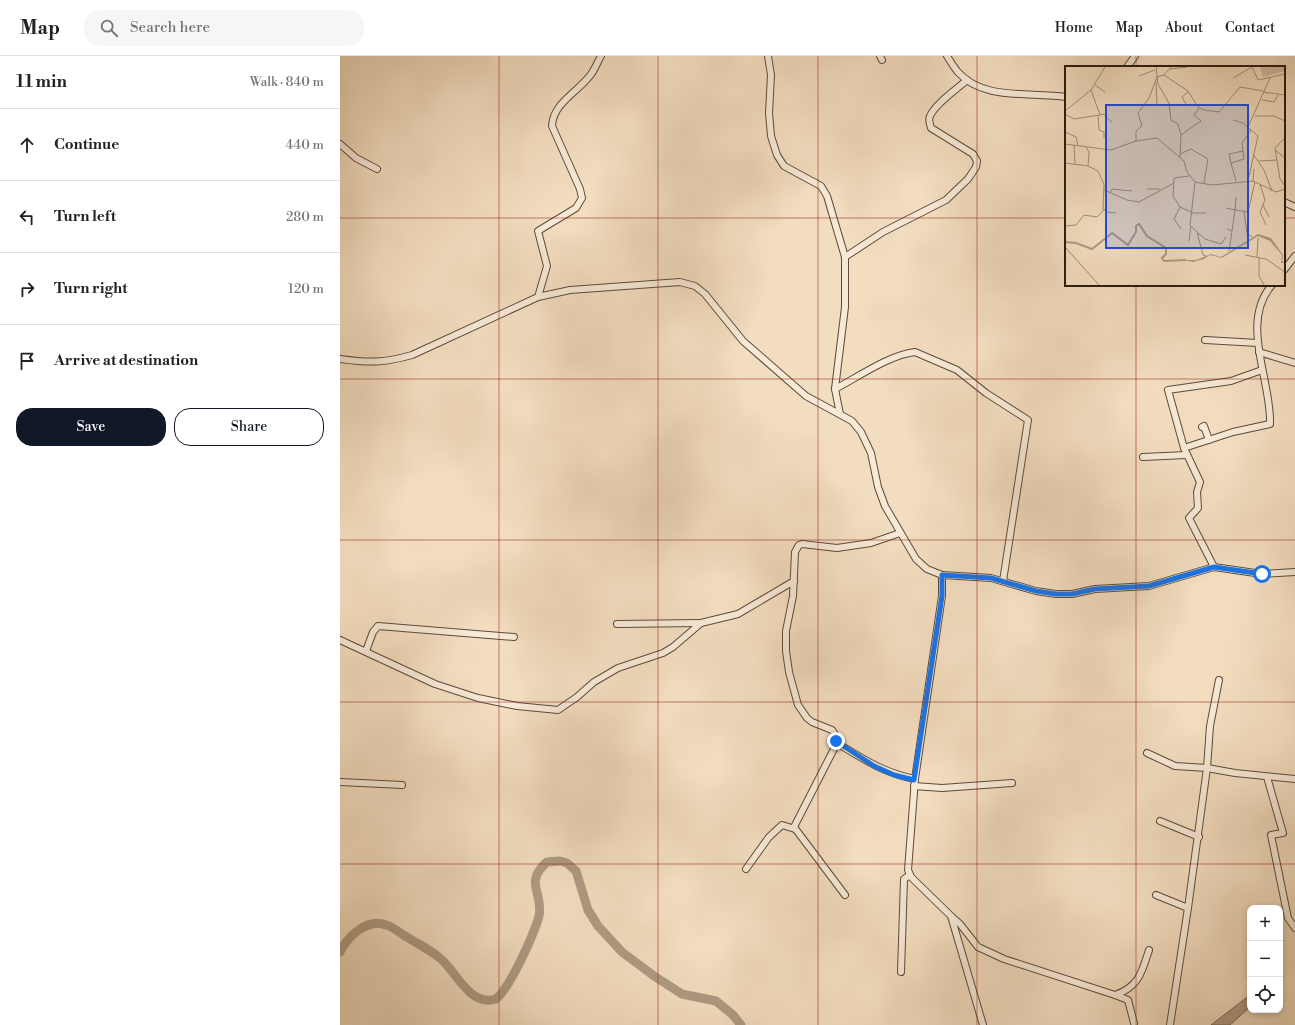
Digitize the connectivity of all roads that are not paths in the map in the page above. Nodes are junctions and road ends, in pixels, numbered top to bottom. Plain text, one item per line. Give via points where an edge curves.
1 (601, 56) edge
2 (768, 56) edge
3 (947, 56) edge
4 (1135, 56) edge
5 (1128, 66) edge
6 (967, 80) junction
7 (1065, 97) edge
8 (340, 144) edge
9 (377, 170) dead end
10 (1285, 202) edge
11 (1295, 207) edge
12 (1295, 256) edge
13 (845, 257) junction
14 (1285, 269) edge
15 (1271, 286) edge
16 (538, 296) junction
17 (1205, 340) dead end
18 (1258, 343) junction
19 (1259, 352) junction
20 (340, 359) edge
21 (1295, 363) edge
22 (1262, 370) junction
23 (835, 389) junction
24 (840, 414) junction
25 (1202, 427) dead end
26 (1209, 440) junction
27 (1185, 452) junction
28 (1143, 457) dead end
29 (900, 533) junction
30 (1214, 567) junction
31 (1295, 572) edge
32 (942, 575) junction
33 (794, 581) junction
34 (1003, 581) junction
35 (701, 623) junction
36 (617, 624) dead end
37 (514, 638) dead end
38 (340, 640) edge
39 (366, 651) junction
40 (1219, 680) dead end
41 (837, 743) junction
42 (1147, 753) dead end
43 (1207, 768) junction
44 (1267, 777) junction
45 (1295, 779) edge
46 (340, 782) edge
47 (914, 783) junction
48 (1012, 783) dead end
49 (402, 785) dead end
50 (1160, 821) dead end
51 (794, 829) junction
52 (1199, 837) junction
53 (746, 869) dead end
54 (910, 875) junction
55 (845, 895) dead end
56 (1156, 895) dead end
57 (1188, 908) junction
58 (951, 916) junction
59 (1295, 928) edge
60 (1149, 950) dead end
61 (902, 972) dead end
62 (1115, 995) junction
63 (1134, 1023) dead end
64 (983, 1025) edge
65 (1170, 1025) edge

1 - 16 street via 592,73 554,113 552,120 552,126 582,198 576,208 538,231 547,266
2 - 13 street via 771,75 769,113 777,155 784,166 821,186 827,196
3 - 6 street
4 - 5 street
6 - 7 street via 1000,92
6 - 13 street via 937,108 930,116 929,122 931,128 973,154 977,161 976,167 958,190 946,200 882,232
8 - 9 street via 356,158
10 - 11 street
12 - 14 street
13 - 23 street via 845,307
15 - 18 street via 1259,312
16 - 20 street via 412,355 393,361 373,363
16 - 24 street via 570,290 645,284 680,282 695,286 705,294 743,341 787,380 806,396
17 - 18 street
18 - 19 street
19 - 21 street
19 - 22 street
22 - 26 street via 1270,424
22 - 27 street via 1231,382 1168,390
23 - 24 street
23 - 34 street via 883,364 914,352 957,370 986,393 1028,420
24 - 29 street via 852,421 862,432 867,442 878,488
25 - 26 street via 1204,426
26 - 27 street
27 - 28 street
27 - 30 street via 1200,482 1197,492 1198,508 1189,518
29 - 32 street via 916,559 927,569
29 - 33 street via 871,543 837,548 798,545
30 - 31 street via 1262,574
30 - 34 street via 1149,586 1095,589 1072,594 1036,591
32 - 34 street
32 - 47 street via 942,596
33 - 35 street via 738,614
33 - 41 street via 786,631 789,672 798,705 812,722 835,733
35 - 36 street
35 - 39 street via 673,647 663,653 618,668 594,682 578,697 558,710 517,706 478,698 428,680
37 - 39 street via 378,626
38 - 39 street
40 - 43 street via 1210,726
41 - 47 street via 881,769
41 - 51 street
42 - 43 street via 1176,766
43 - 44 street
43 - 52 street
44 - 45 street
44 - 59 street via 1283,833 1271,835 1288,918
46 - 49 street
47 - 48 street via 942,788
47 - 54 street via 908,870
50 - 52 street
51 - 53 street via 782,825
51 - 55 street
52 - 57 street
54 - 58 street
54 - 61 street via 904,880
56 - 57 street
57 - 65 street
58 - 62 street via 978,947 1004,959
58 - 64 street
60 - 62 street via 1142,973 1135,984
62 - 63 street via 1128,1000

